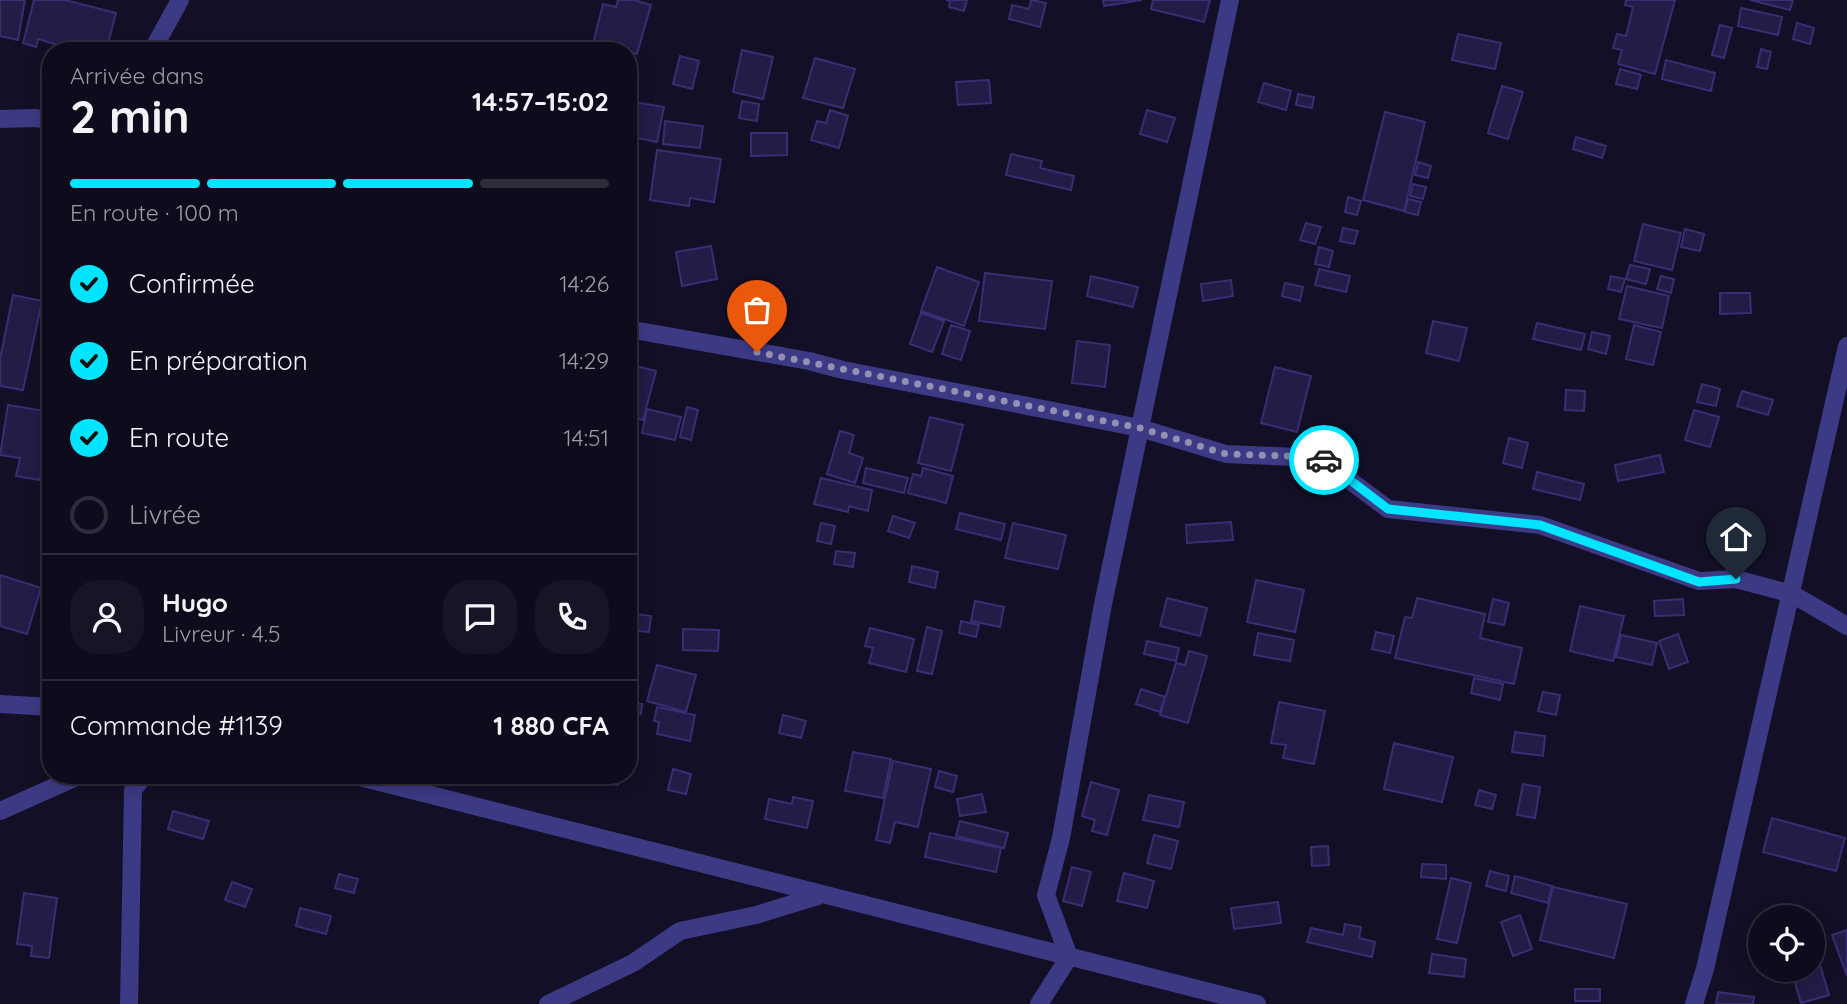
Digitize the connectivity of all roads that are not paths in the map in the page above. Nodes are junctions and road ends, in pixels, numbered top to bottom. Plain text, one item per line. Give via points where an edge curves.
1 (180, 0) edge
2 (1230, 0) edge
3 (157, 42) edge
4 (0, 119) edge
5 (42, 119) edge
6 (637, 330) edge
7 (1847, 346) edge
8 (1140, 428) junction
9 (1792, 594) junction
10 (1847, 626) edge
11 (0, 704) edge
12 (42, 706) edge
13 (60, 784) edge
14 (138, 784) edge
15 (387, 784) edge
16 (0, 811) edge
17 (820, 895) junction
18 (1069, 957) junction
19 (129, 1004) edge
20 (548, 1004) edge
21 (1039, 1004) edge
22 (1257, 1004) edge
23 (1694, 1004) edge

1 - 3 street
2 - 8 street
4 - 5 street
6 - 8 street
7 - 9 street
8 - 9 street via 1226,454 1321,457 1388,509 1540,525 1699,582 1736,579
8 - 18 street via 1046,895
9 - 10 street
9 - 23 street
11 - 12 street
13 - 16 street
14 - 19 street via 133,790
15 - 17 street
17 - 18 street
17 - 20 street via 680,931 633,963
18 - 21 street
18 - 22 street

